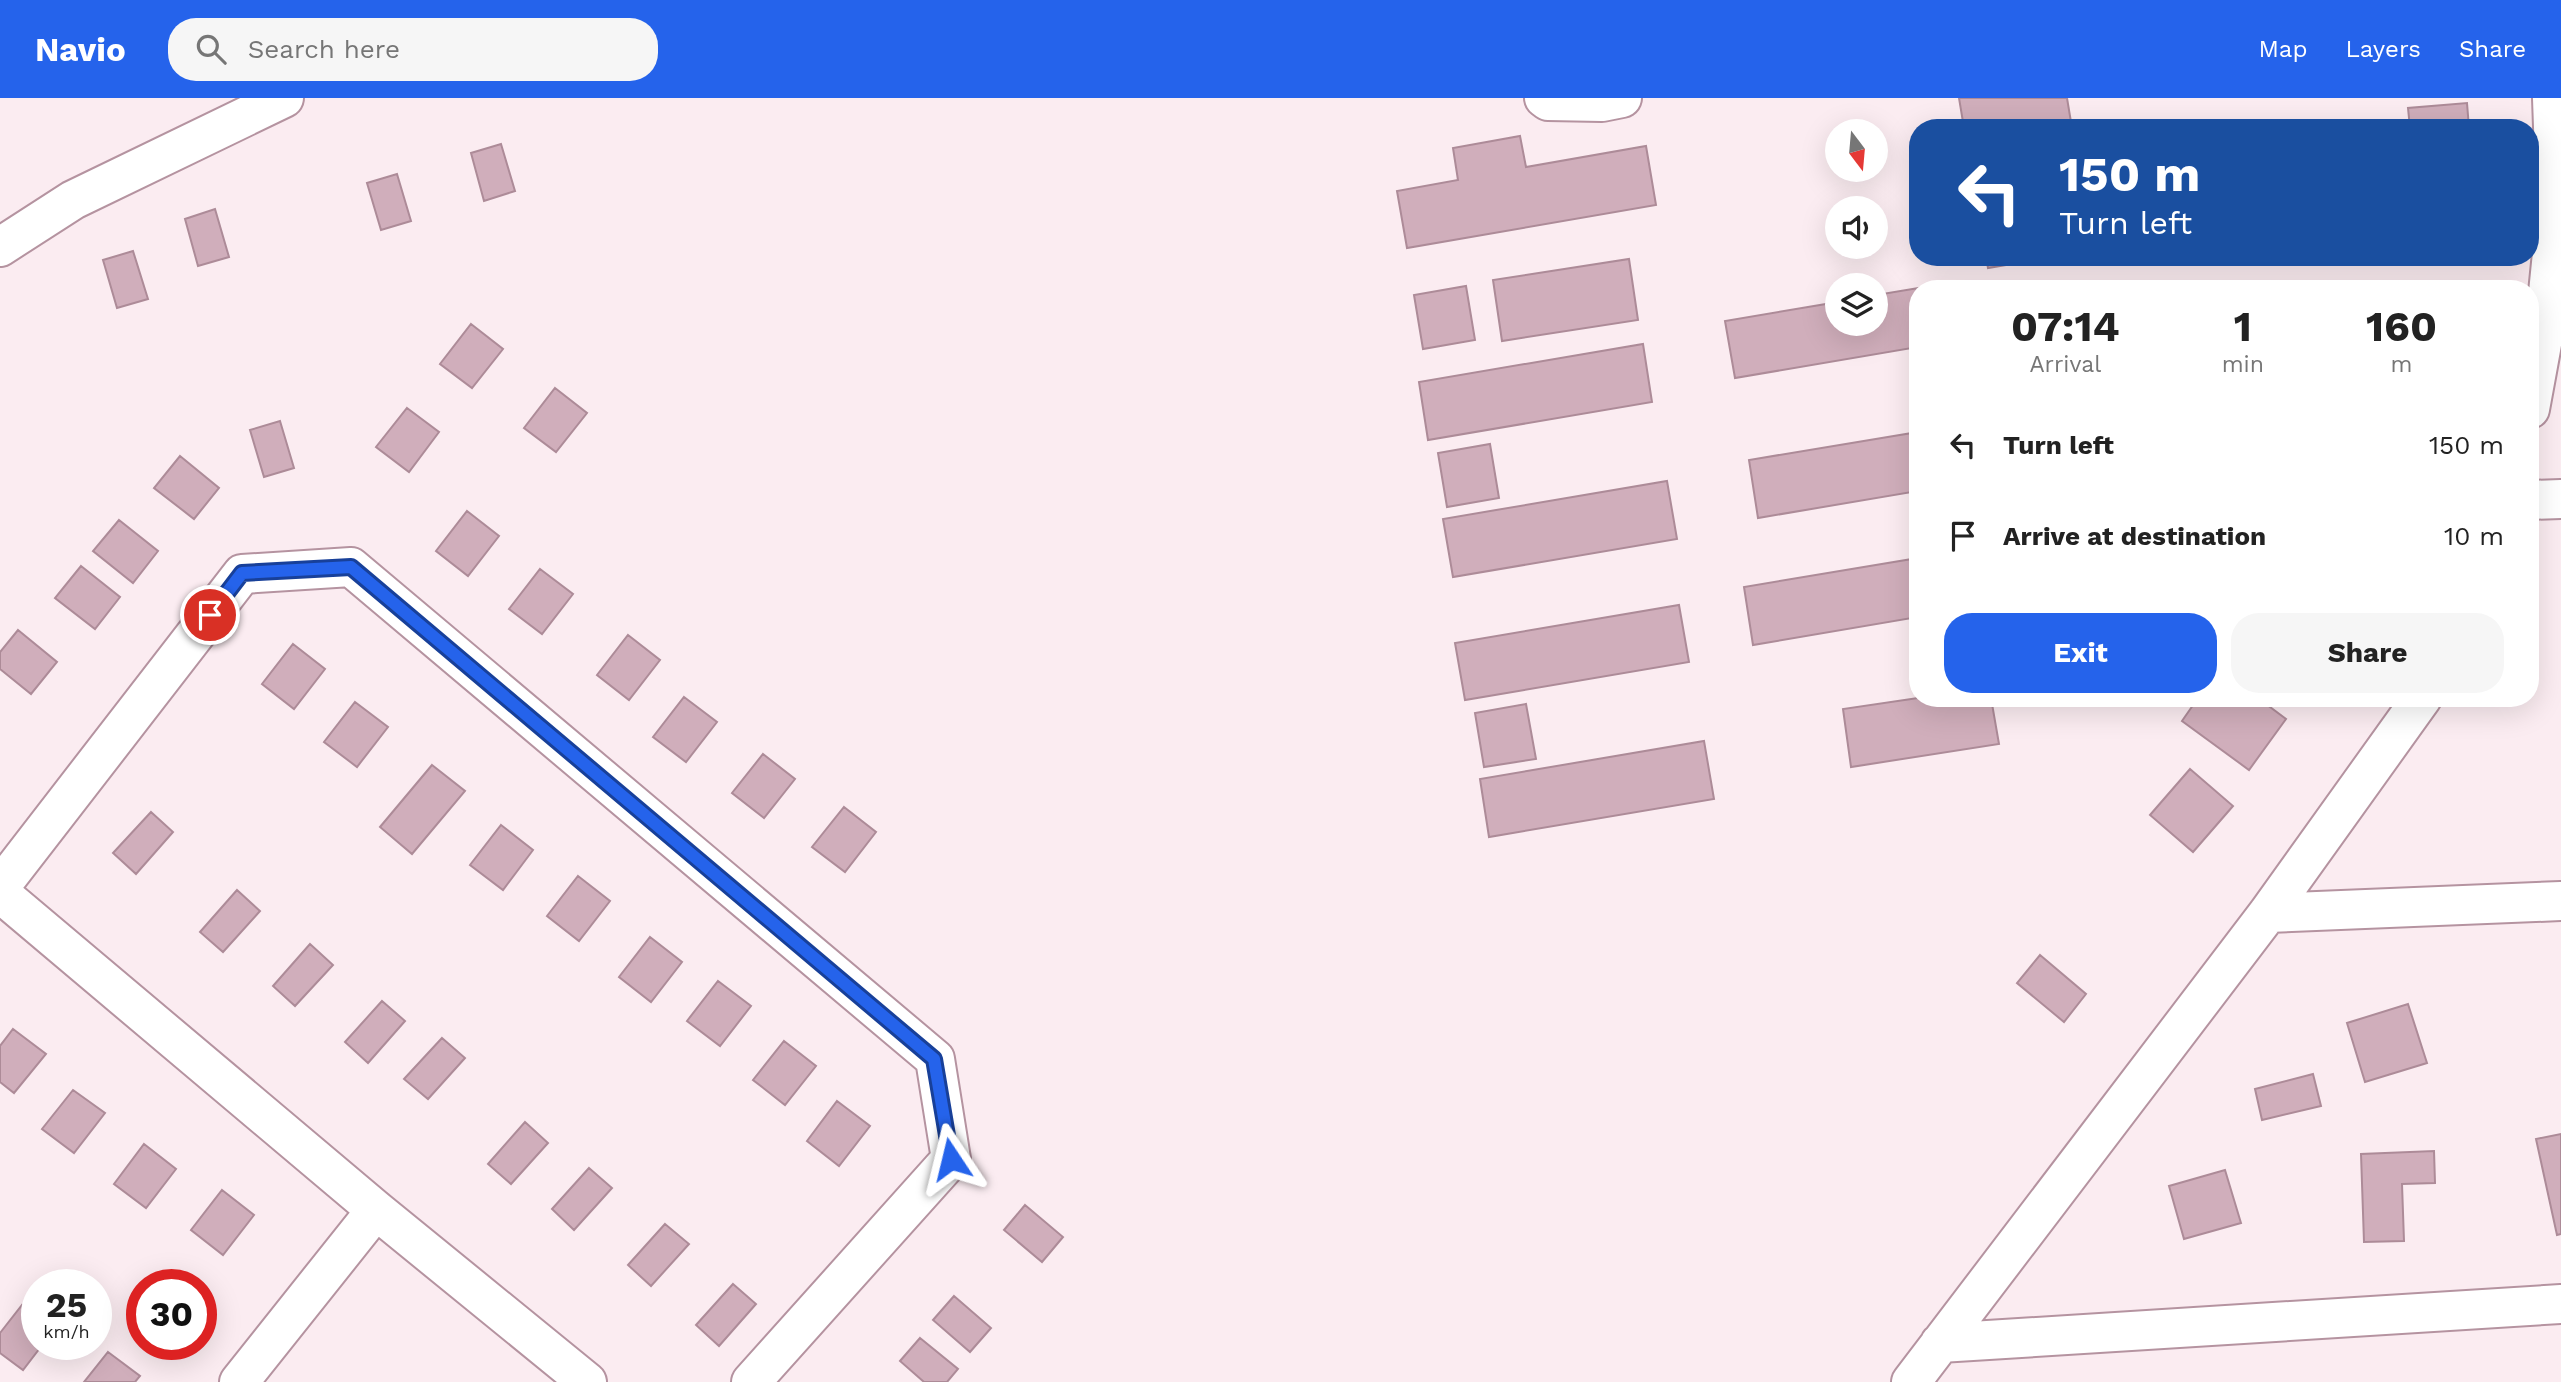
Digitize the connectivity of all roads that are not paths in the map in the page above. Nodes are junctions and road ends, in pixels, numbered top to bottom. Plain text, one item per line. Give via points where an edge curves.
1 (284, 98) edge
2 (1544, 98) edge
3 (1622, 98) edge
4 (2552, 98) edge
5 (0, 247) edge
6 (2539, 360) edge
7 (2561, 499) edge
8 (2539, 500) edge
9 (2416, 707) edge
10 (0, 890) edge
11 (2561, 901) edge
12 (2268, 913) junction
13 (376, 1210) junction
14 (2561, 1304) edge
15 (1940, 1343) junction
16 (239, 1382) edge
17 (587, 1382) edge
18 (751, 1382) edge
19 (1911, 1382) edge

1 - 5 street via 73,200
2 - 3 street via 1602,102
4 - 6 street via 2556,213
7 - 8 street
9 - 12 street
10 - 13 street
10 - 18 street via 242,573 351,567 934,1059 951,1159
11 - 12 street
12 - 15 street
13 - 16 street
13 - 17 street
14 - 15 street
15 - 19 street

